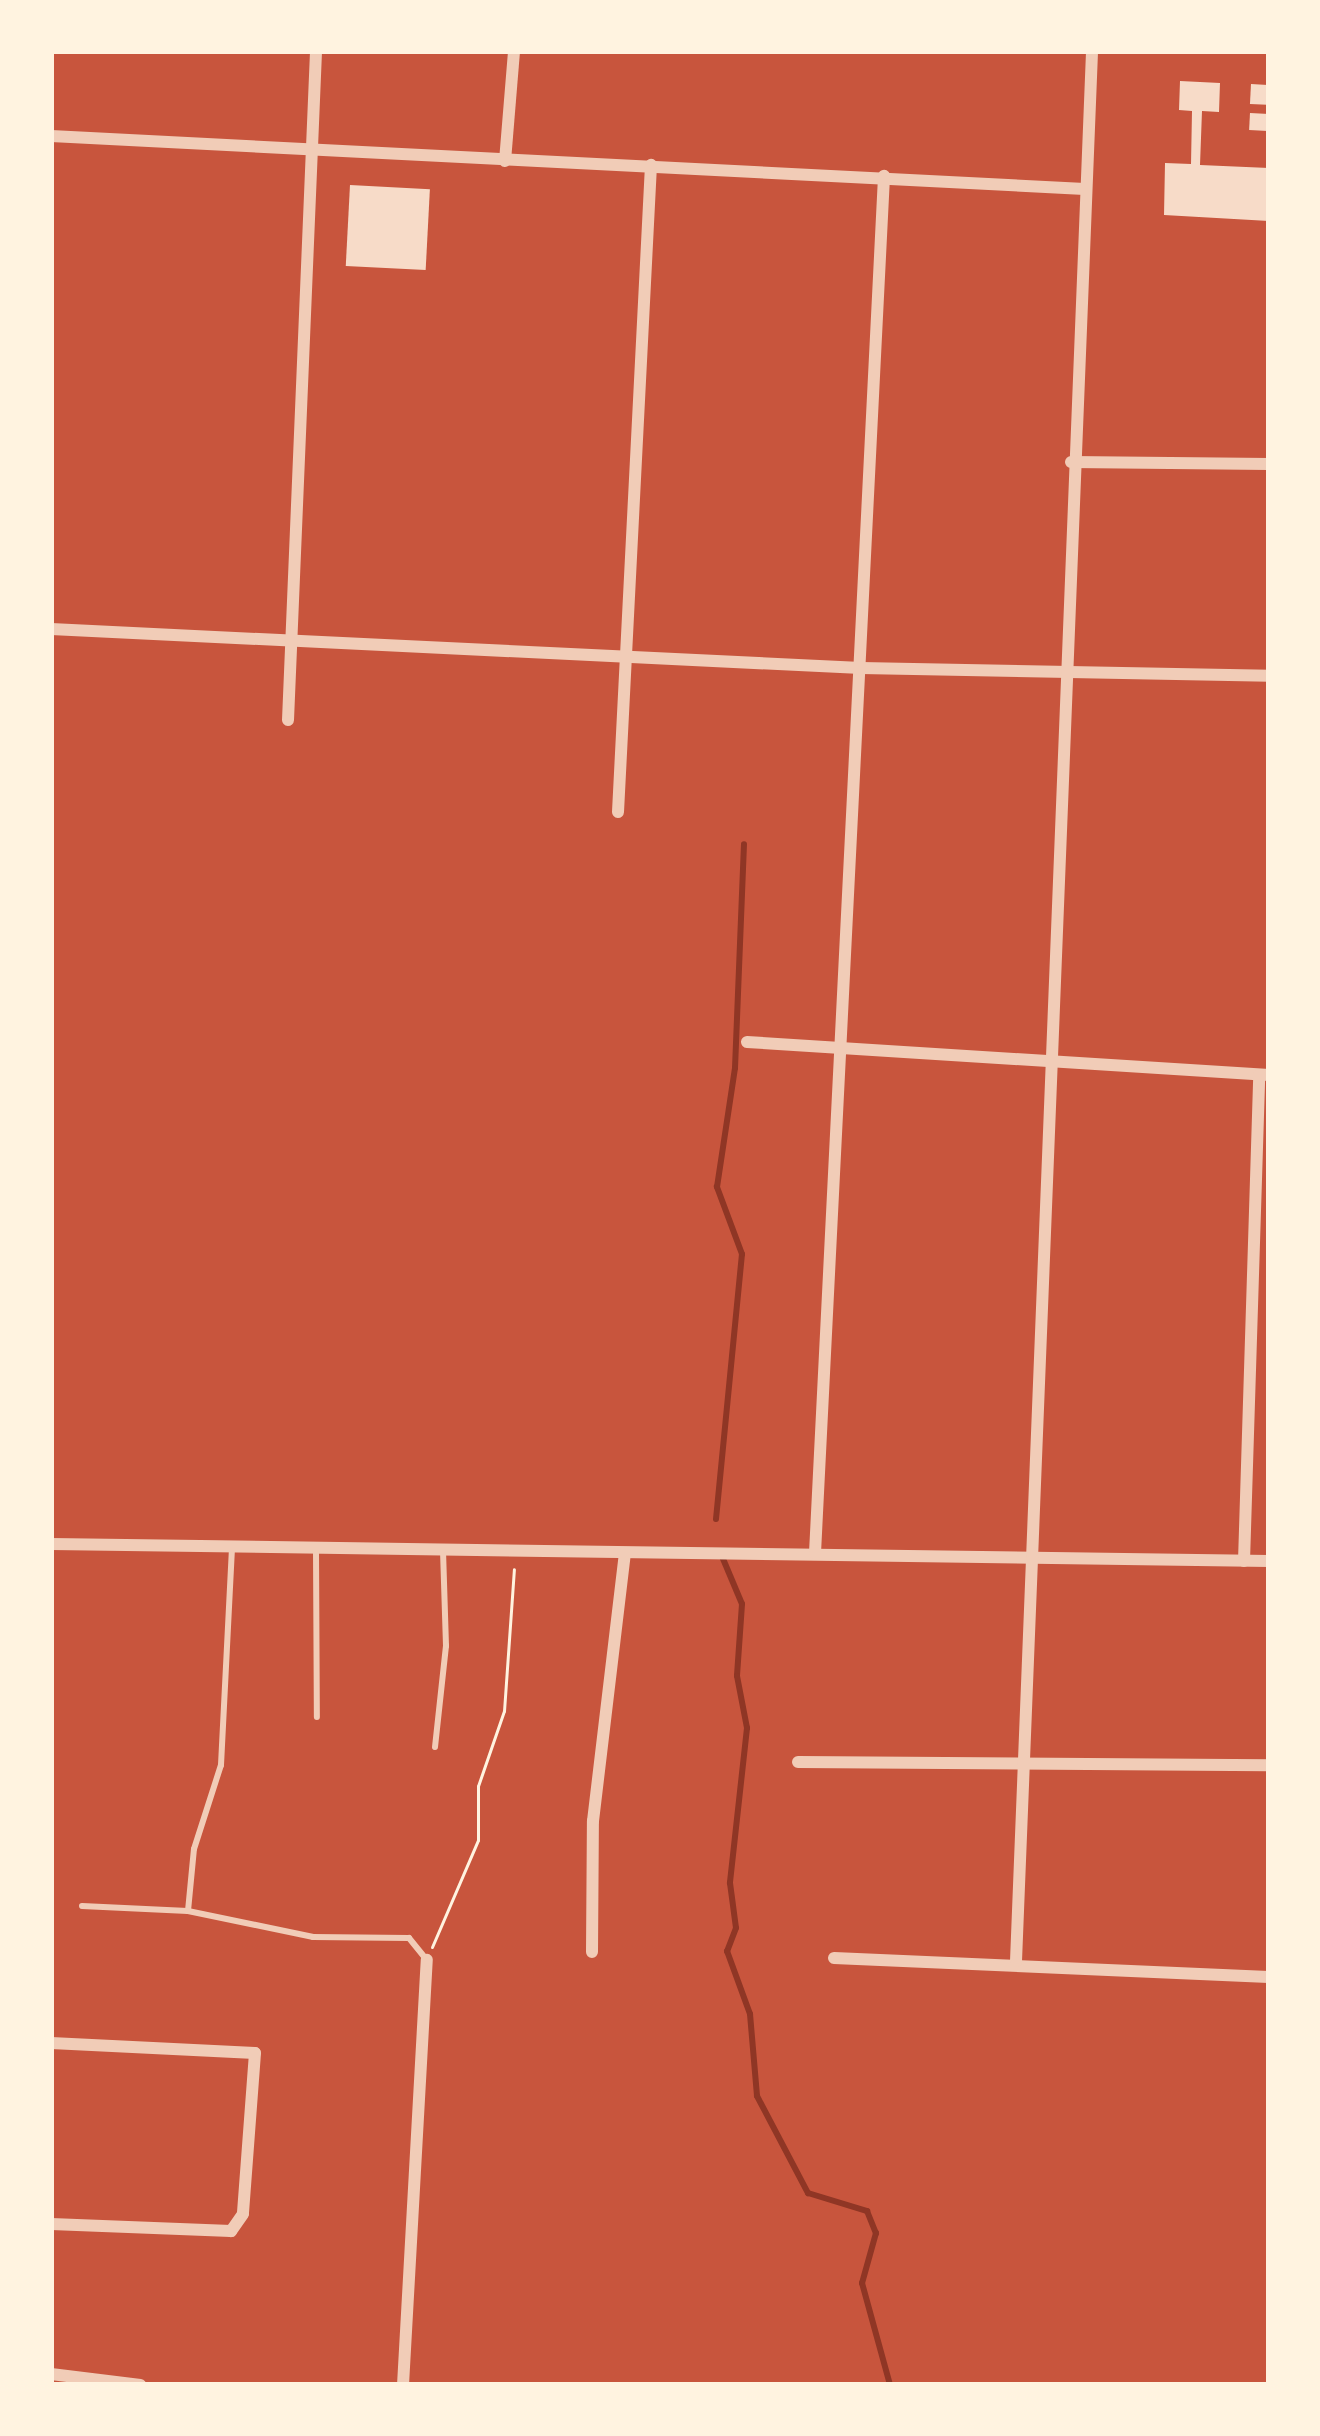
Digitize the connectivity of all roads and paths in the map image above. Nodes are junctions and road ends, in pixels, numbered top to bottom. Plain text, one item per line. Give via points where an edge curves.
1 (316, 51) edge
2 (514, 51) edge
3 (1092, 51) edge
4 (51, 136) edge
5 (314, 147) junction
6 (505, 161) junction
7 (651, 165) junction
8 (884, 176) junction
9 (1085, 189) junction
10 (1071, 462) junction
11 (1269, 464) edge
12 (51, 629) edge
13 (290, 640) junction
14 (624, 656) junction
15 (861, 668) junction
16 (1065, 676) junction
17 (1269, 676) edge
18 (288, 720) dead end
19 (618, 812) dead end
20 (748, 1042) dead end
21 (844, 1054) junction
22 (1050, 1064) junction
23 (1264, 1075) edge
24 (51, 1544) edge
25 (316, 1548) junction
26 (515, 1548) junction
27 (232, 1549) junction
28 (443, 1549) junction
29 (625, 1553) junction
30 (815, 1553) junction
31 (1029, 1558) junction
32 (1244, 1561) junction
33 (1269, 1562) edge
34 (317, 1717) dead end
35 (435, 1747) dead end
36 (798, 1762) dead end
37 (1269, 1765) edge
38 (1022, 1766) junction
39 (82, 1906) dead end
40 (188, 1911) junction
41 (592, 1952) dead end
42 (834, 1958) dead end
43 (427, 1960) junction
44 (1016, 1961) junction
45 (1269, 1977) edge
46 (51, 2043) edge
47 (51, 2224) edge
48 (51, 2374) edge
49 (140, 2385) edge
50 (404, 2385) edge

1 - 5 street
2 - 6 street
3 - 9 street
4 - 5 street
5 - 6 street
5 - 13 street
6 - 7 street
7 - 8 street
7 - 14 street
8 - 9 street
8 - 15 street
9 - 10 street
10 - 11 street
10 - 16 street
12 - 13 street
13 - 14 street
13 - 18 street
14 - 15 street
14 - 19 street
15 - 16 street
15 - 21 street
16 - 17 street
16 - 22 street
20 - 21 street
21 - 22 street
21 - 30 street
22 - 23 street
22 - 31 street
23 - 32 street
24 - 27 street
25 - 27 street
25 - 28 street
25 - 34 lane
26 - 28 street
26 - 29 street
26 - 43 path via 504,1711 478,1786 478,1840
27 - 40 lane via 221,1766 194,1849
28 - 35 lane via 446,1646
29 - 30 street
29 - 41 street via 592,1821
30 - 31 street
31 - 32 street
31 - 38 street
32 - 33 street
36 - 38 street
37 - 38 street
38 - 44 street
39 - 40 lane
40 - 43 lane via 313,1937 409,1939
42 - 44 street
43 - 50 street
44 - 45 street
46 - 47 street via 255,2053 243,2214 231,2230
48 - 49 street

